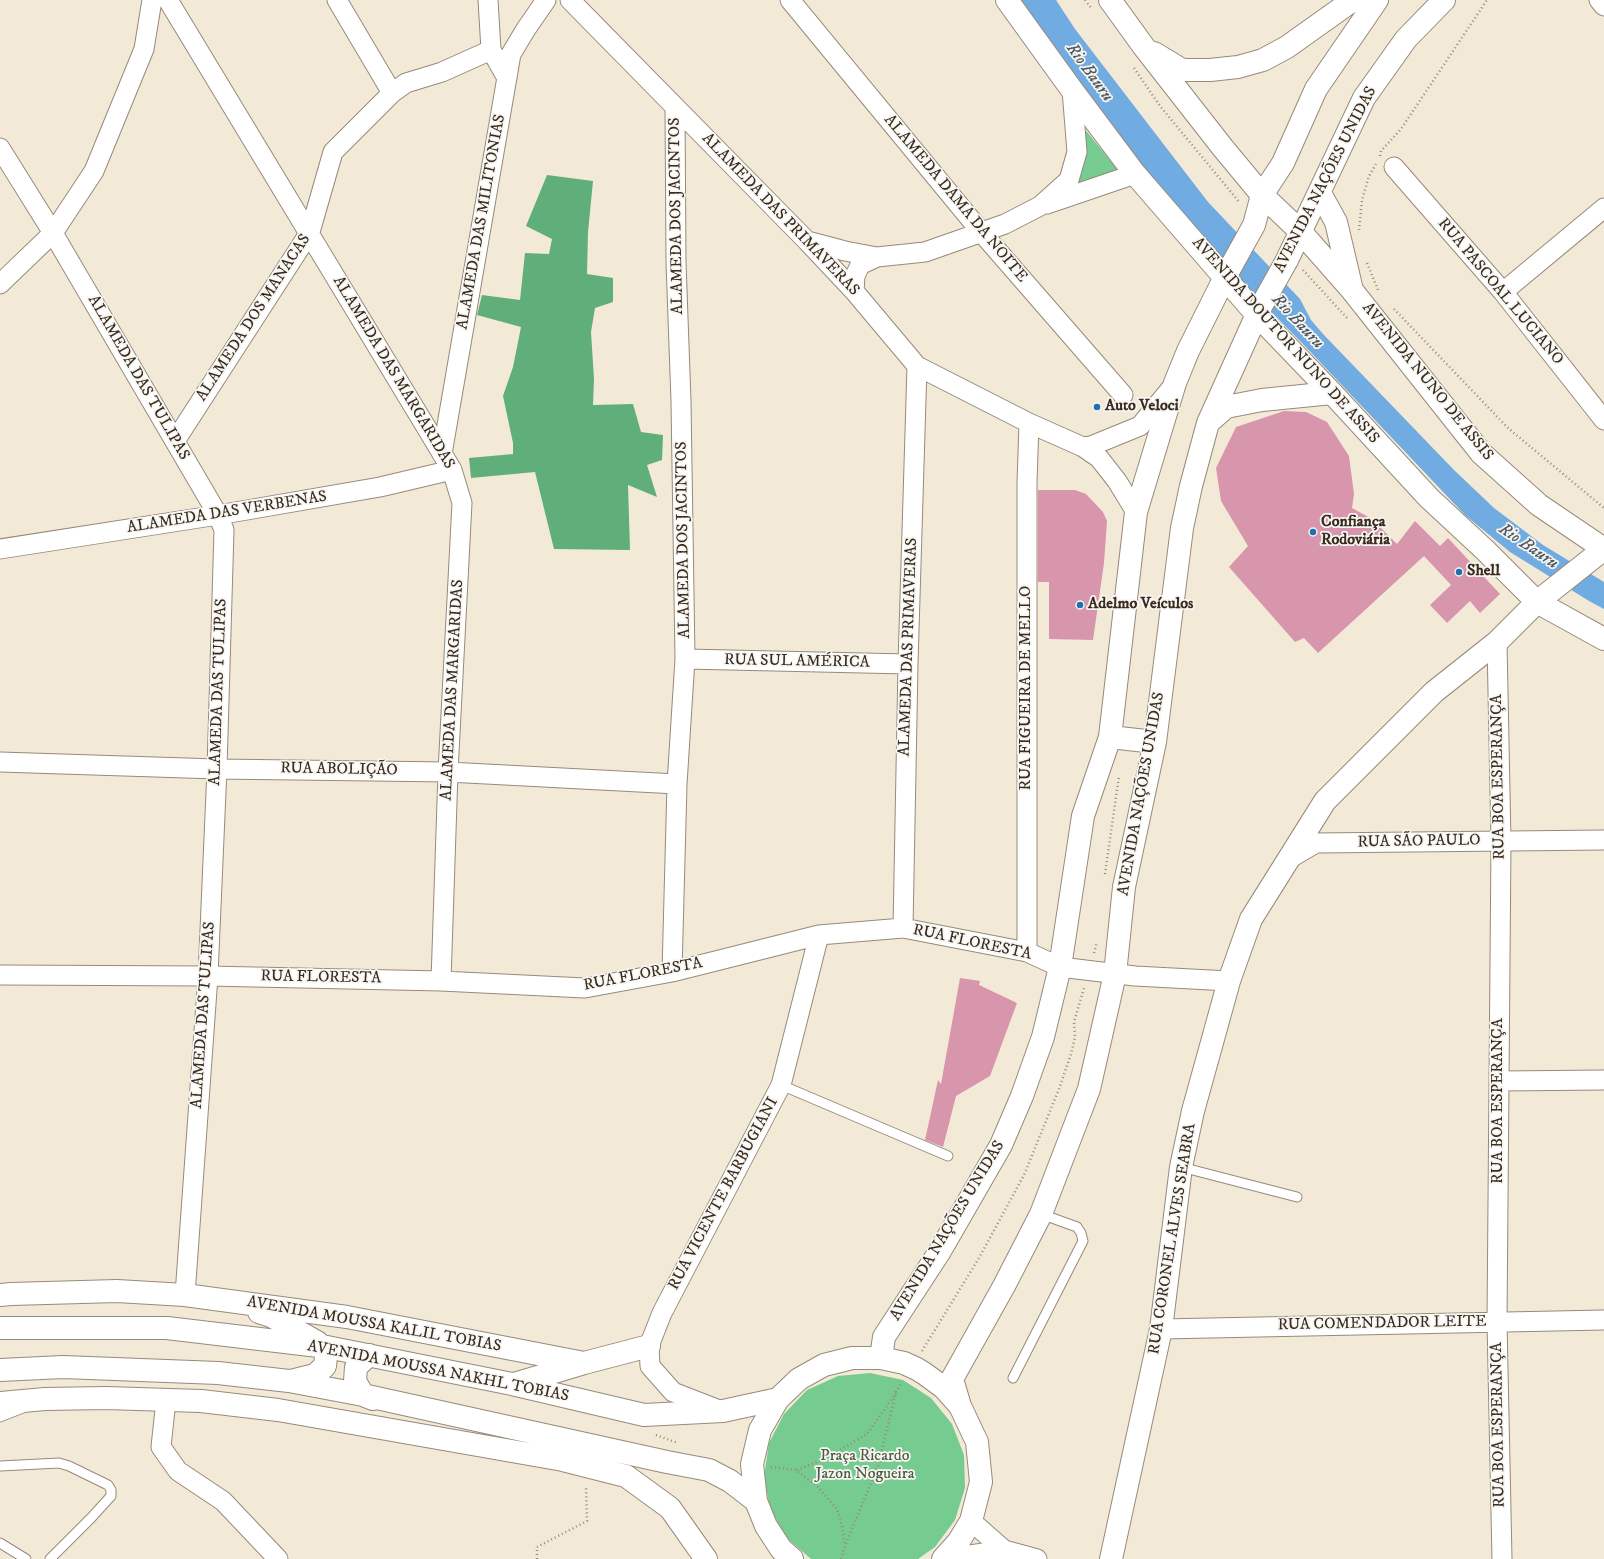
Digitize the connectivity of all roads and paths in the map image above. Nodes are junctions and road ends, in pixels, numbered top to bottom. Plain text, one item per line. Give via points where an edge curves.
1 (152, 0) edge
2 (168, 0) edge
3 (337, 0) edge
4 (488, 0) edge
5 (546, 0) edge
6 (570, 0) edge
7 (1008, 0) edge
8 (1110, 0) edge
9 (1353, 0) edge
10 (1378, 0) edge
11 (1444, 0) edge
12 (1487, 0) edge
13 (1599, 0) edge
14 (794, 1) edge
15 (1604, 6) edge
16 (1144, 48) junction
17 (491, 50) junction
18 (507, 78) junction
19 (1072, 90) junction
20 (392, 93) junction
21 (675, 108) junction
22 (0, 148) edge
23 (1384, 162) junction
24 (1135, 174) junction
25 (1320, 193) junction
26 (1262, 195) junction
27 (1040, 206) junction
28 (1604, 208) edge
29 (1300, 231) junction
30 (310, 232) junction
31 (53, 233) junction
32 (982, 233) junction
33 (1358, 237) dead end
34 (807, 240) junction
35 (878, 257) junction
36 (1365, 257) dead end
37 (1227, 275) junction
38 (0, 284) edge
39 (1352, 289) junction
40 (854, 291) junction
41 (1503, 292) junction
42 (1381, 295) dead end
43 (1392, 307) dead end
44 (1258, 313) junction
45 (917, 366) junction
46 (1175, 383) junction
47 (1332, 392) junction
48 (1123, 395) dead end
49 (1604, 420) edge
50 (1029, 423) junction
51 (1208, 423) junction
52 (175, 441) junction
53 (1083, 446) junction
54 (447, 462) junction
55 (1604, 508) edge
56 (1136, 512) junction
57 (218, 515) junction
58 (0, 549) edge
59 (1600, 552) edge
60 (1537, 602) junction
61 (1604, 639) edge
62 (1498, 642) junction
63 (685, 660) junction
64 (908, 664) junction
65 (1110, 737) junction
66 (1155, 742) junction
67 (0, 762) edge
68 (217, 769) junction
69 (448, 772) junction
70 (677, 784) junction
71 (1604, 840) edge
72 (1501, 842) junction
73 (1287, 860) junction
74 (903, 928) junction
75 (819, 935) junction
76 (1027, 952) junction
77 (1060, 967) junction
78 (672, 972) junction
79 (1115, 974) junction
80 (0, 975) edge
81 (208, 976) junction
82 (441, 981) junction
83 (1229, 982) junction
84 (1604, 1080) edge
85 (1500, 1081) junction
86 (781, 1085) junction
87 (948, 1156) dead end
88 (1182, 1167) junction
89 (1297, 1197) dead end
90 (1041, 1214) junction
91 (0, 1295) edge
92 (185, 1295) junction
93 (224, 1300) junction
94 (1604, 1320) edge
95 (1497, 1321) junction
96 (0, 1328) edge
97 (1161, 1328) junction
98 (649, 1346) junction
99 (327, 1347) junction
100 (369, 1355) junction
101 (881, 1358) junction
102 (584, 1363) junction
103 (2, 1370) edge
104 (1013, 1378) dead end
105 (289, 1381) junction
106 (512, 1384) junction
107 (896, 1392) dead end
108 (363, 1395) junction
109 (45, 1399) junction
110 (778, 1399) junction
111 (166, 1400) junction
112 (0, 1403) edge
113 (960, 1406) junction
114 (723, 1411) junction
115 (0, 1417) edge
116 (486, 1447) junction
117 (641, 1455) junction
118 (563, 1460) junction
119 (0, 1466) edge
120 (796, 1470) dead end
121 (586, 1480) dead end
122 (756, 1501) junction
123 (971, 1521) junction
124 (766, 1526) junction
125 (0, 1543) edge
126 (1004, 1550) junction
127 (26, 1559) edge
128 (50, 1559) edge
129 (278, 1559) edge
130 (537, 1559) edge
131 (706, 1559) edge
132 (770, 1559) edge
133 (792, 1559) edge
134 (943, 1559) edge
135 (1037, 1559) edge
136 (1111, 1559) edge
137 (1502, 1559) edge

1 - 31 street via 144,49 94,172
2 - 30 street, ALAMEDA DAS MARGARIDAS
3 - 20 street
4 - 17 street
5 - 18 street, ALAMEDA DAS MILITONIAS via 511,54
6 - 21 street, ALAMEDA DAS PRIMAVERAS
7 - 19 main road, AVENIDA DOUTOR NUNO DE ASSIS
8 - 16 main road
9 - 16 main road via 1287,48 1263,60 1238,67 1182,70
10 - 26 main road, AVENIDA NAÇÕES UNIDAS via 1316,89 1283,163
11 - 25 main road, AVENIDA NAÇÕES UNIDAS via 1406,39 1364,98
12 - 23 path via 1401,129 1381,151
13 - 15 street
14 - 32 street, ALAMEDA DAMA DA NOITE
16 - 26 main road
17 - 18 street
17 - 20 street, ALAMEDA DOS MANACAS via 442,72 406,83
18 - 54 street, ALAMEDA DAS MILITONIAS
19 - 24 main road, AVENIDA DOUTOR NUNO DE ASSIS
19 - 27 street via 1077,152 1069,180
20 - 30 street, ALAMEDA DOS MANACAS via 333,152
21 - 34 street, ALAMEDA DAS PRIMAVERAS
21 - 63 street, ALAMEDA DOS JACINTOS
22 - 31 street, ALAMEDA DAS TULIPAS
23 - 33 path via 1369,176 1362,200
23 - 41 street, RUA PASCOAL LUCIANO
24 - 27 street
24 - 37 main road, AVENIDA DOUTOR NUNO DE ASSIS
25 - 29 main road, AVENIDA NAÇÕES UNIDAS
25 - 39 main road via 1336,222
26 - 29 main road
26 - 37 main road, AVENIDA NAÇÕES UNIDAS via 1254,225
27 - 32 street
28 - 41 street
29 - 39 main road, AVENIDA NUNO DE ASSIS
29 - 44 main road, AVENIDA NAÇÕES UNIDAS, bridge
30 - 52 street, ALAMEDA DOS MANACAS
30 - 54 street, ALAMEDA DAS MARGARIDAS
31 - 38 street
31 - 52 street, ALAMEDA DAS TULIPAS
32 - 35 street via 925,252
32 - 48 street, ALAMEDA DAMA DA NOITE
34 - 35 street via 845,252
34 - 40 street, ALAMEDA DAS PRIMAVERAS
35 - 40 street via 860,265 855,276
36 - 42 path
37 - 44 main road, AVENIDA DOUTOR NUNO DE ASSIS
37 - 46 main road, AVENIDA NAÇÕES UNIDAS via 1188,351
39 - 59 main road, AVENIDA NUNO DE ASSIS via 1481,453 1539,505
40 - 45 street, ALAMEDA DAS PRIMAVERAS
41 - 49 street, RUA PASCOAL LUCIANO
43 - 55 path via 1508,428
44 - 47 main road, AVENIDA DOUTOR NUNO DE ASSIS
44 - 51 main road, AVENIDA NAÇÕES UNIDAS
45 - 50 street, ALAMEDA DAS PRIMAVERAS
45 - 64 street, ALAMEDA DAS PRIMAVERAS
46 - 53 street via 1140,426 1091,446
46 - 56 main road, AVENIDA NAÇÕES UNIDAS
47 - 51 main road via 1262,400 1226,408
47 - 60 main road, AVENIDA DOUTOR NUNO DE ASSIS via 1428,498
50 - 53 street, ALAMEDA DAS PRIMAVERAS
50 - 76 street, RUA FIGUEIRA DE MELLO
51 - 66 main road, AVENIDA NAÇÕES UNIDAS via 1182,528
52 - 57 street, ALAMEDA DAS TULIPAS
53 - 56 street, ALAMEDA DAS PRIMAVERAS via 1099,458
54 - 57 street, ALAMEDA DAS VERBENAS via 380,487
54 - 69 street, ALAMEDA DAS MARGARIDAS via 462,503
56 - 65 main road, AVENIDA NAÇÕES UNIDAS
57 - 58 street, ALAMEDA DAS VERBENAS
57 - 68 street, ALAMEDA DAS TULIPAS via 224,530
59 - 60 main road, RUA CORONEL ALVES SEABRA
60 - 61 main road, AVENIDA DOUTOR NUNO DE ASSIS
60 - 62 main road, RUA CORONEL ALVES SEABRA
62 - 72 street, RUA BOA ESPERANÇA
62 - 73 main road, RUA CORONEL ALVES SEABRA via 1434,692 1325,801
63 - 64 street, RUA SUL AMÉRICA
63 - 70 street, ALAMEDA DOS JACINTOS
64 - 74 street, ALAMEDA DAS PRIMAVERAS
65 - 66 main road
65 - 77 main road, AVENIDA NAÇÕES UNIDAS via 1083,816
66 - 79 main road, AVENIDA NAÇÕES UNIDAS via 1124,886
67 - 68 street, RUA ABOLIÇÃO
68 - 69 street, RUA ABOLIÇÃO
68 - 81 street, ALAMEDA DAS TULIPAS
69 - 70 street, RUA ABOLIÇÃO
69 - 82 street, ALAMEDA DAS MARGARIDAS
70 - 78 street, ALAMEDA DOS JACINTOS
71 - 72 street, RUA SÃO PAULO
72 - 73 street, RUA SÃO PAULO via 1316,843
72 - 85 street, RUA BOA ESPERANÇA
73 - 83 main road, RUA CORONEL ALVES SEABRA via 1251,919
74 - 75 street, RUA FLORESTA
74 - 76 street, RUA FLORESTA
75 - 78 street, RUA FLORESTA
75 - 86 street, RUA VICENTE BARBUGIANI
76 - 77 street, RUA FLORESTA
77 - 79 street, RUA FLORESTA
77 - 101 main road, AVENIDA NAÇÕES UNIDAS via 1043,1037 1022,1096 1000,1145 940,1251 884,1337
78 - 82 street, RUA FLORESTA via 585,988
79 - 83 street, RUA FLORESTA
79 - 90 main road, AVENIDA NAÇÕES UNIDAS via 1089,1089
80 - 81 street, RUA FLORESTA
81 - 82 street, RUA FLORESTA
81 - 92 street, ALAMEDA DAS TULIPAS
83 - 88 main road, RUA CORONEL ALVES SEABRA
84 - 85 street
85 - 95 street, RUA BOA ESPERANÇA
86 - 87 lane
86 - 98 street, RUA VICENTE BARBUGIANI via 662,1313
88 - 89 lane
88 - 97 main road, RUA CORONEL ALVES SEABRA
90 - 104 lane via 1077,1227 1082,1233 1083,1241
90 - 113 main road, AVENIDA NAÇÕES UNIDAS via 952,1379
91 - 92 main road, AVENIDA MOUSSA KALIL TOBIAS via 117,1291
92 - 93 main road, AVENIDA MOUSSA KALIL TOBIAS
93 - 99 main road via 271,1316
93 - 102 main road, AVENIDA MOUSSA KALIL TOBIAS via 347,1317
94 - 95 street, RUA COMENDADOR LEITE
95 - 97 street, RUA COMENDADOR LEITE
95 - 137 street, RUA BOA ESPERANÇA
96 - 99 main road, AVENIDA MOUSSA NAKHL TOBIAS via 167,1328
97 - 136 main road, RUA CORONEL ALVES SEABRA
98 - 102 main road, AVENIDA MOUSSA KALIL TOBIAS
98 - 114 street, RUA VICENTE BARBUGIANI via 650,1366 673,1392
99 - 100 main road, AVENIDA MOUSSA NAKHL TOBIAS
99 - 105 main road via 325,1366 315,1375
100 - 106 main road, AVENIDA MOUSSA NAKHL TOBIAS
100 - 108 main road via 356,1367 356,1381
101 - 110 main road, AVENIDA NAÇÕES UNIDAS via 852,1358 824,1365 799,1379
101 - 113 main road, AVENIDA NAÇÕES UNIDAS via 904,1364 925,1374 944,1388
102 - 106 main road
103 - 105 main road via 63,1368 218,1373
105 - 108 main road
106 - 114 main road, AVENIDA MOUSSA NAKHL TOBIAS via 644,1415
107 - 120 path via 866,1434 827,1458
108 - 116 main road via 438,1424
108 - 117 main road
109 - 111 main road
109 - 112 main road
109 - 115 lane
110 - 114 main road, AVENIDA MOUSSA NAKHL TOBIAS
110 - 122 main road, AVENIDA NAÇÕES UNIDAS via 760,1430 752,1464
111 - 116 main road via 201,1401 278,1410
111 - 129 street via 161,1447 178,1471 223,1501
113 - 123 main road, AVENIDA NAÇÕES UNIDAS via 977,1442 978,1450 981,1482
116 - 118 main road
117 - 118 main road
117 - 122 main road via 709,1470 730,1481
118 - 131 main road via 626,1476 670,1508
119 - 128 lane via 59,1463 108,1485 111,1490 111,1496
121 - 130 path via 587,1521 537,1547
122 - 124 main road, AVENIDA NAÇÕES UNIDAS
123 - 126 street
123 - 134 main road, AVENIDA NAÇÕES UNIDAS via 959,1541
124 - 132 main road, AVENIDA NAÇÕES UNIDAS
124 - 133 main road, AVENIDA NAÇÕES UNIDAS via 781,1549
125 - 127 lane
126 - 134 street
126 - 135 street

